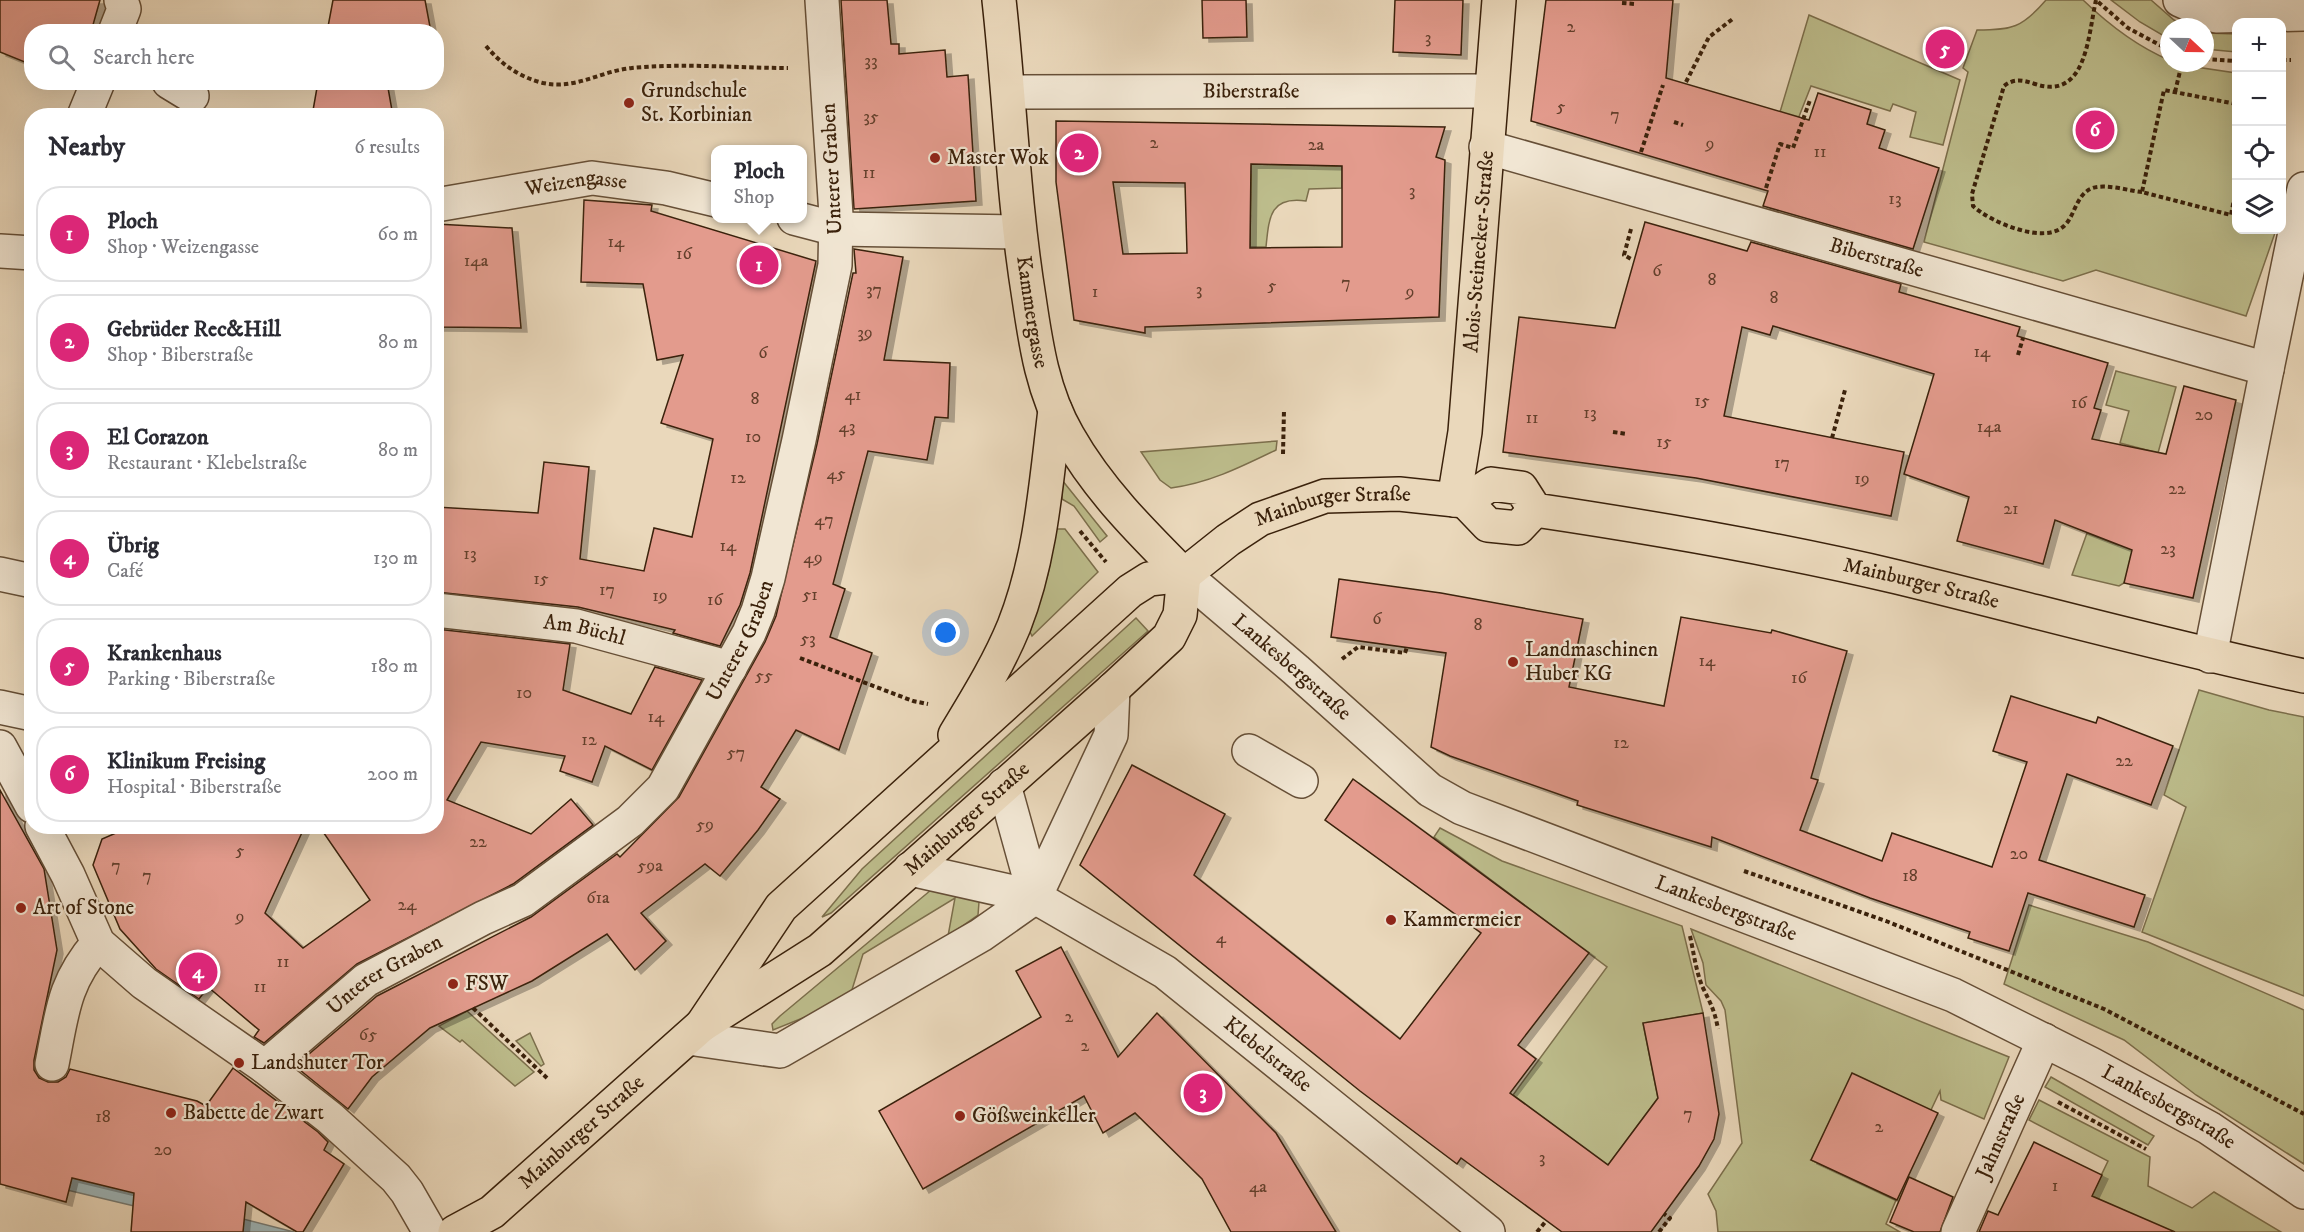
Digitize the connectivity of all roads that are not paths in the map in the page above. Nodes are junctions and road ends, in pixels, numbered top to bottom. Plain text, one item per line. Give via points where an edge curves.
1 (121, 0) edge
2 (822, 0) edge
3 (999, 0) edge
4 (1499, 0) edge
5 (2180, 0) edge
6 (2304, 14) edge
7 (118, 24) edge
8 (95, 90) edge
9 (1490, 91) junction
10 (1009, 92) junction
11 (87, 108) edge
12 (1486, 147) junction
13 (2304, 189) edge
14 (711, 199) edge
15 (444, 204) edge
16 (807, 222) edge
17 (836, 229) junction
18 (1018, 232) junction
19 (0, 252) edge
20 (24, 254) edge
21 (2267, 369) junction
22 (1055, 410) junction
23 (1459, 500) junction
24 (0, 574) edge
25 (1184, 575) junction
26 (24, 579) edge
27 (444, 611) edge
28 (2210, 656) junction
29 (730, 668) junction
30 (2304, 676) edge
31 (1113, 689) junction
32 (0, 706) edge
33 (24, 712) edge
34 (0, 747) edge
35 (1249, 752) dead end
36 (939, 763) junction
37 (1300, 781) dead end
38 (1004, 785) junction
39 (24, 791) edge
40 (46, 834) edge
41 (910, 869) junction
42 (1035, 897) junction
43 (98, 943) junction
44 (695, 1032) junction
45 (2044, 1040) junction
46 (52, 1064) dead end
47 (265, 1067) junction
48 (2304, 1192) edge
49 (1486, 1231) edge
50 (430, 1232) edge
51 (455, 1232) edge
52 (1958, 1232) edge

1 - 7 street via 124,9
2 - 17 street, Unterer Graben
3 - 10 main road, Kammergasse
4 - 9 main road, Alois-Steinecker-Straße
5 - 6 street via 2216,16
8 - 11 street
9 - 10 street, Biberstraße
9 - 12 main road, Alois-Steinecker-Straße
10 - 18 main road, Kammergasse
12 - 21 street, Biberstraße
12 - 23 main road, Alois-Steinecker-Straße
13 - 21 street
14 - 15 street, Weizengasse via 592,178
16 - 17 street
17 - 18 street
17 - 29 street, Unterer Graben via 835,265 768,578 749,633
18 - 22 main road, Kammergasse via 1038,359
19 - 20 street
21 - 28 street
22 - 25 main road, Kammergasse via 1094,477
22 - 36 main road via 1044,512 1015,624
23 - 25 main road, Mainburger Straße via 1399,494 1325,496 1260,519
23 - 28 main road, Mainburger Straße via 1488,525 1518,528 1534,510 1778,553 1896,577
24 - 26 street
25 - 31 main road, Mainburger Straße via 1180,615 1169,637
25 - 36 main road, Mainburger Straße via 1149,579 1130,591
25 - 45 street, Lankesbergstraße via 1430,790 1462,807 1953,995
27 - 29 street, Am Büchl via 576,626
28 - 30 main road, Mainburger Straße
29 - 47 street, Unterer Graben via 663,788 630,820 523,900 366,980
31 - 38 main road, Mainburger Straße
31 - 42 street via 1112,735
32 - 33 street
34 - 39 street
35 - 37 street
36 - 44 main road, Mainburger Straße via 781,907
38 - 41 main road, Mainburger Straße
38 - 42 street
40 - 43 street
41 - 42 street, Klebelstraße
41 - 44 main road, Mainburger Straße via 820,950
42 - 44 street via 981,935 780,1051
42 - 49 street, Klebelstraße via 1165,972
43 - 46 street via 83,959 69,984
43 - 47 street via 144,983
44 - 51 main road, Mainburger Straße via 492,1212
45 - 48 street, Lankesbergstraße via 2209,1128
45 - 52 street, Jahnstraße
47 - 50 street via 330,1118 396,1178

